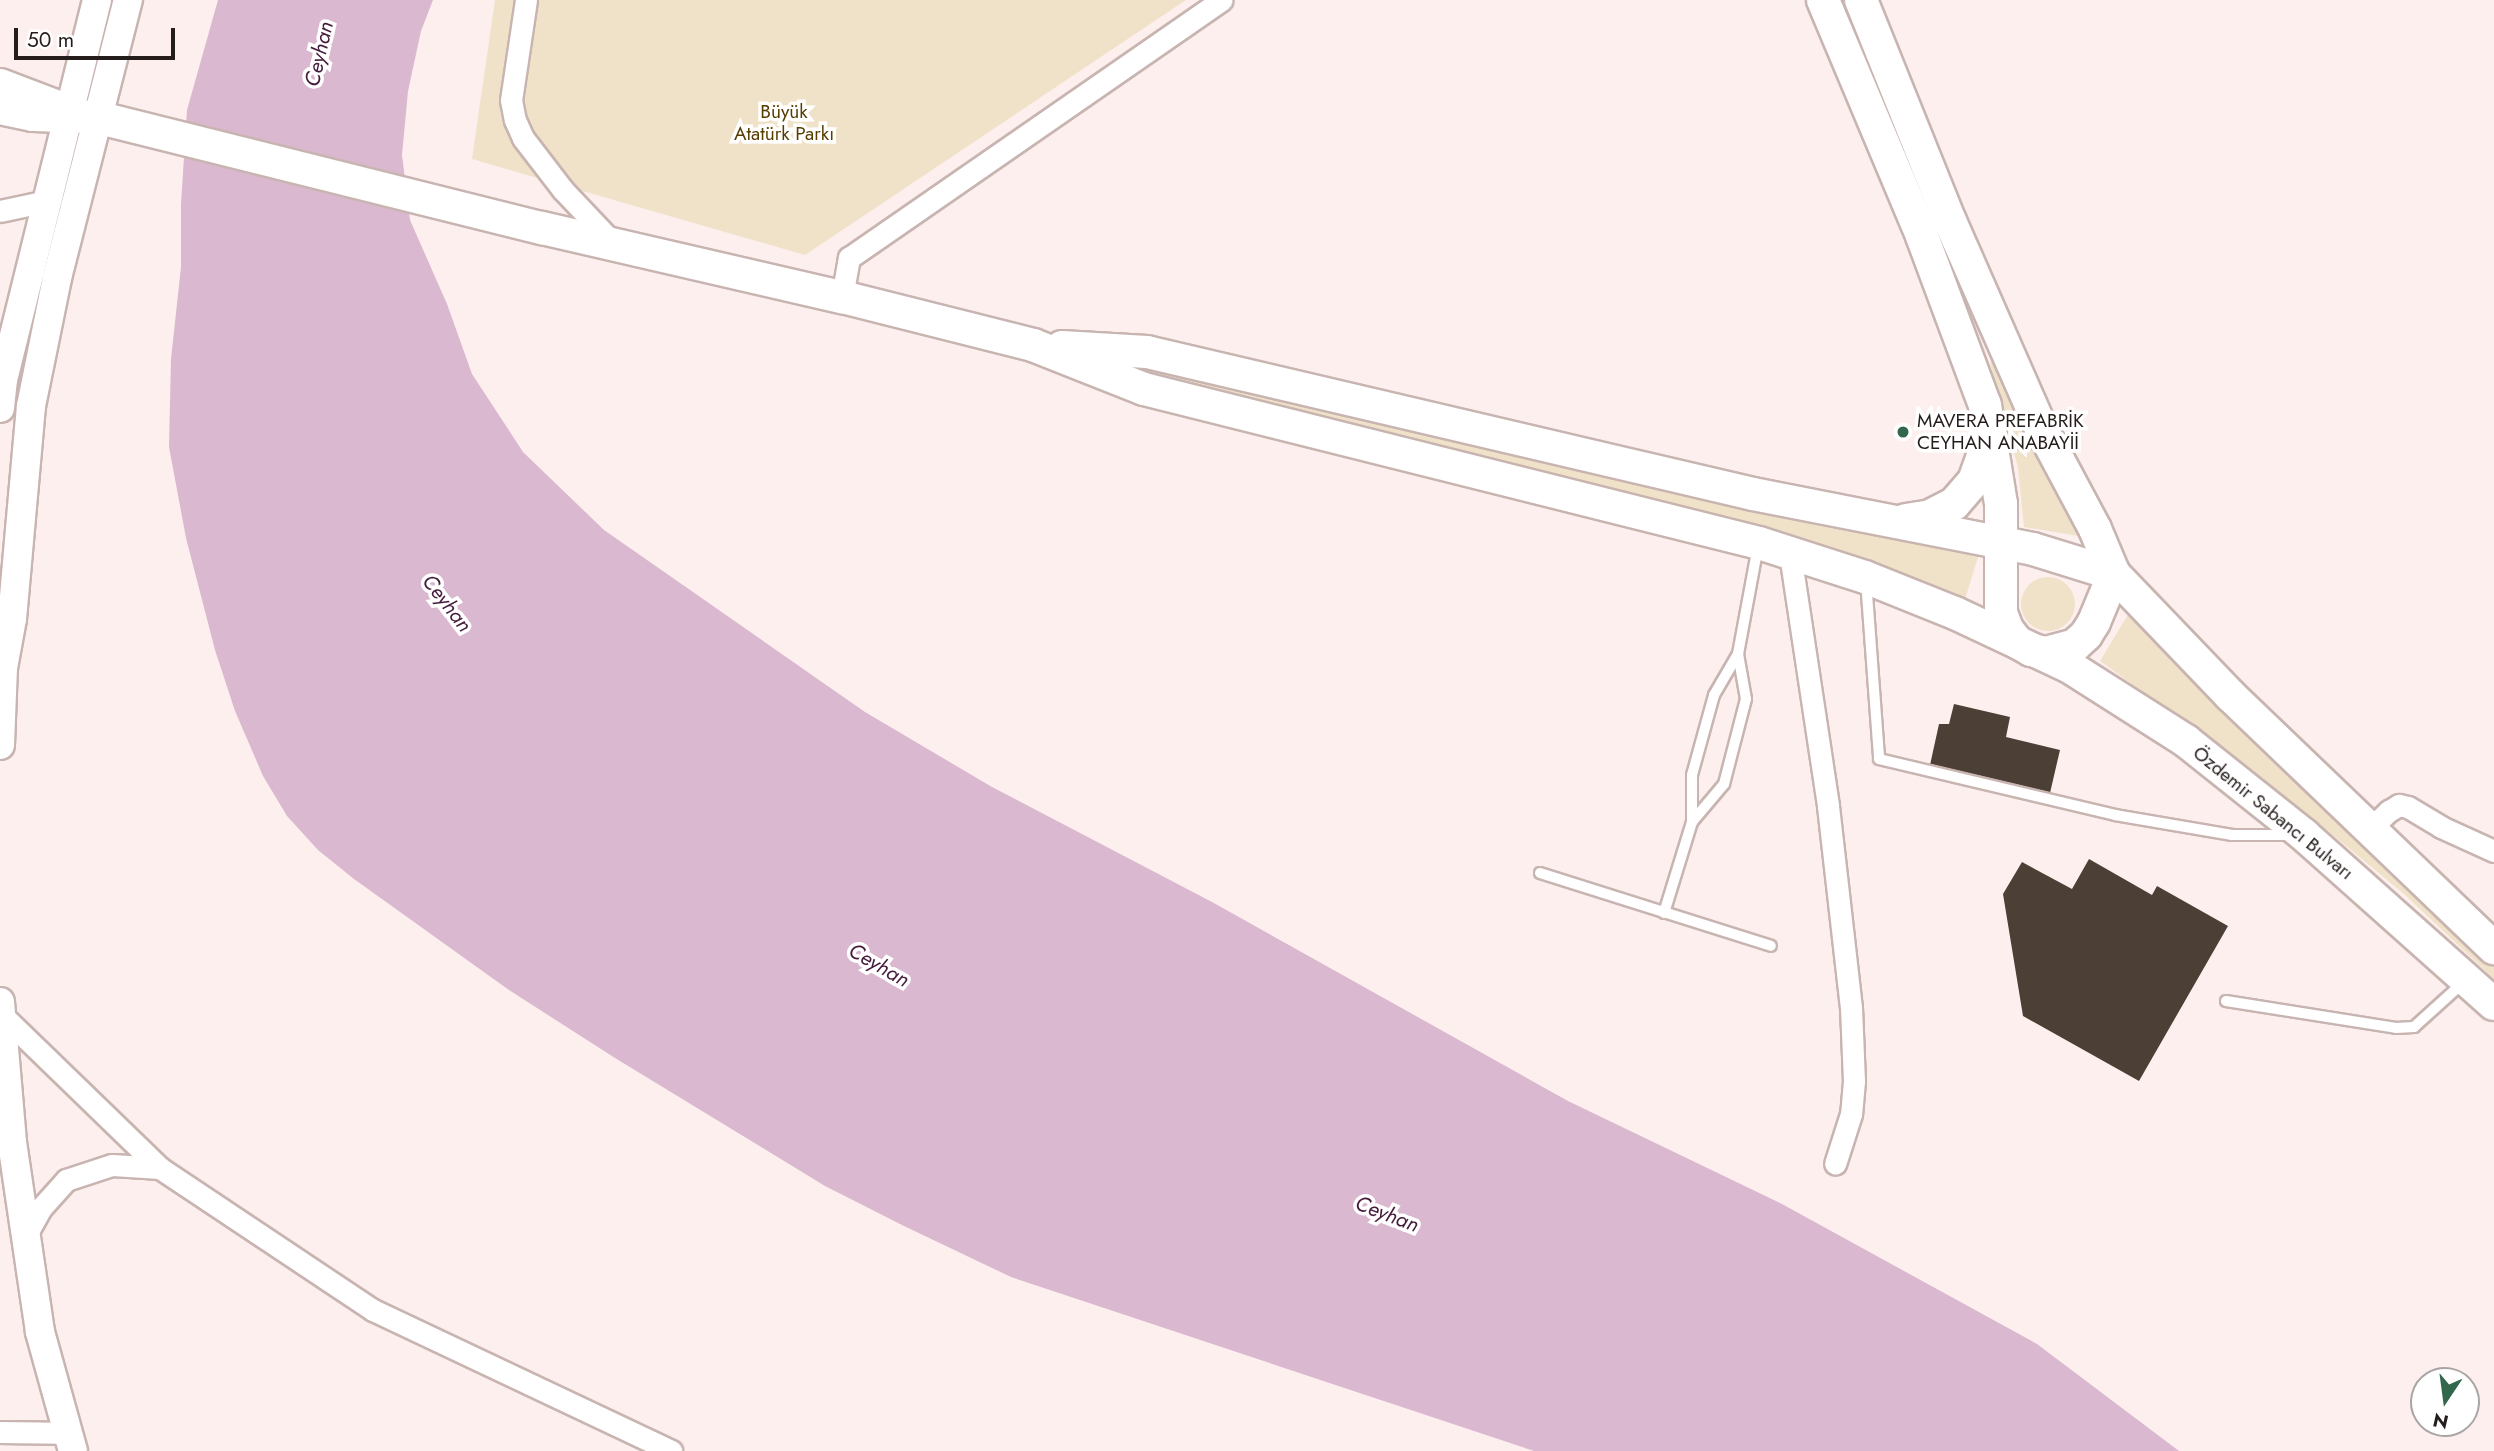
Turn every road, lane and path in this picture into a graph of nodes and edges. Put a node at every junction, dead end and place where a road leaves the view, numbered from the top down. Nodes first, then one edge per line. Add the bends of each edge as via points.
1 (97, 0) edge
2 (128, 0) edge
3 (526, 0) edge
4 (1221, 0) edge
5 (1823, 0) edge
6 (1861, 0) edge
7 (0, 85) edge
8 (0, 108) edge
9 (82, 116) junction
10 (47, 201) junction
11 (0, 211) edge
12 (614, 244) junction
13 (842, 297) junction
14 (1033, 345) junction
15 (0, 408) edge
16 (1991, 431) junction
17 (1876, 521) junction
18 (1759, 543) junction
19 (2003, 543) junction
20 (1790, 554) junction
21 (2114, 575) junction
22 (1865, 577) junction
23 (2031, 650) junction
24 (1738, 654) junction
25 (2, 668) edge
26 (0, 745) edge
27 (1692, 822) junction
28 (2369, 830) junction
29 (2304, 835) junction
30 (2494, 851) edge
31 (1540, 873) dead end
32 (1664, 913) junction
33 (1771, 946) dead end
34 (2494, 948) edge
35 (2467, 979) junction
36 (2226, 1001) dead end
37 (2494, 1004) edge
38 (1, 1008) edge
39 (6, 1143) edge
40 (1835, 1164) dead end
41 (160, 1168) junction
42 (26, 1234) junction
43 (0, 1432) edge
44 (70, 1442) edge
45 (671, 1451) edge

1 - 9 street
2 - 9 street
3 - 12 street via 511,100 515,120 523,138 563,190
4 - 13 street via 849,258
5 - 16 main road via 1964,344
6 - 21 main road via 2022,386
7 - 9 main road
8 - 9 main road via 33,115
9 - 10 street
9 - 12 main road
9 - 25 street via 82,185 31,406 12,619
10 - 11 street
10 - 15 street
12 - 13 main road
13 - 14 main road
14 - 17 main road via 1147,352
14 - 18 main road, Özdemir Sabancı Bulvarı via 1144,389
16 - 17 main road via 1981,467 1954,504 1919,519
16 - 19 main road
17 - 19 main road
18 - 20 main road, Özdemir Sabancı Bulvarı
18 - 24 lane
19 - 21 main road
19 - 23 main road via 2001,614 2017,642
20 - 22 main road, Özdemir Sabancı Bulvarı
20 - 40 street via 1828,806 1851,1007 1851,1114
21 - 23 main road via 2087,635 2061,652
21 - 28 main road
22 - 23 main road, Özdemir Sabancı Bulvarı via 1955,612
22 - 29 lane via 1879,759 2115,815 2232,835
23 - 29 main road, Özdemir Sabancı Bulvarı via 2100,684 2186,741
24 - 27 lane via 1714,695 1706,722 1692,775
24 - 27 lane via 1746,699 1724,784
25 - 26 street
27 - 32 lane
28 - 30 street via 2399,805
28 - 34 main road
29 - 35 main road, Özdemir Sabancı Bulvarı
31 - 32 lane
32 - 33 lane
35 - 36 lane via 2414,1027
35 - 37 main road, Özdemir Sabancı Bulvarı
38 - 39 street
38 - 41 street
39 - 42 street
41 - 42 street via 112,1165 66,1180
41 - 45 street via 373,1310
42 - 44 street via 40,1332
43 - 44 street

